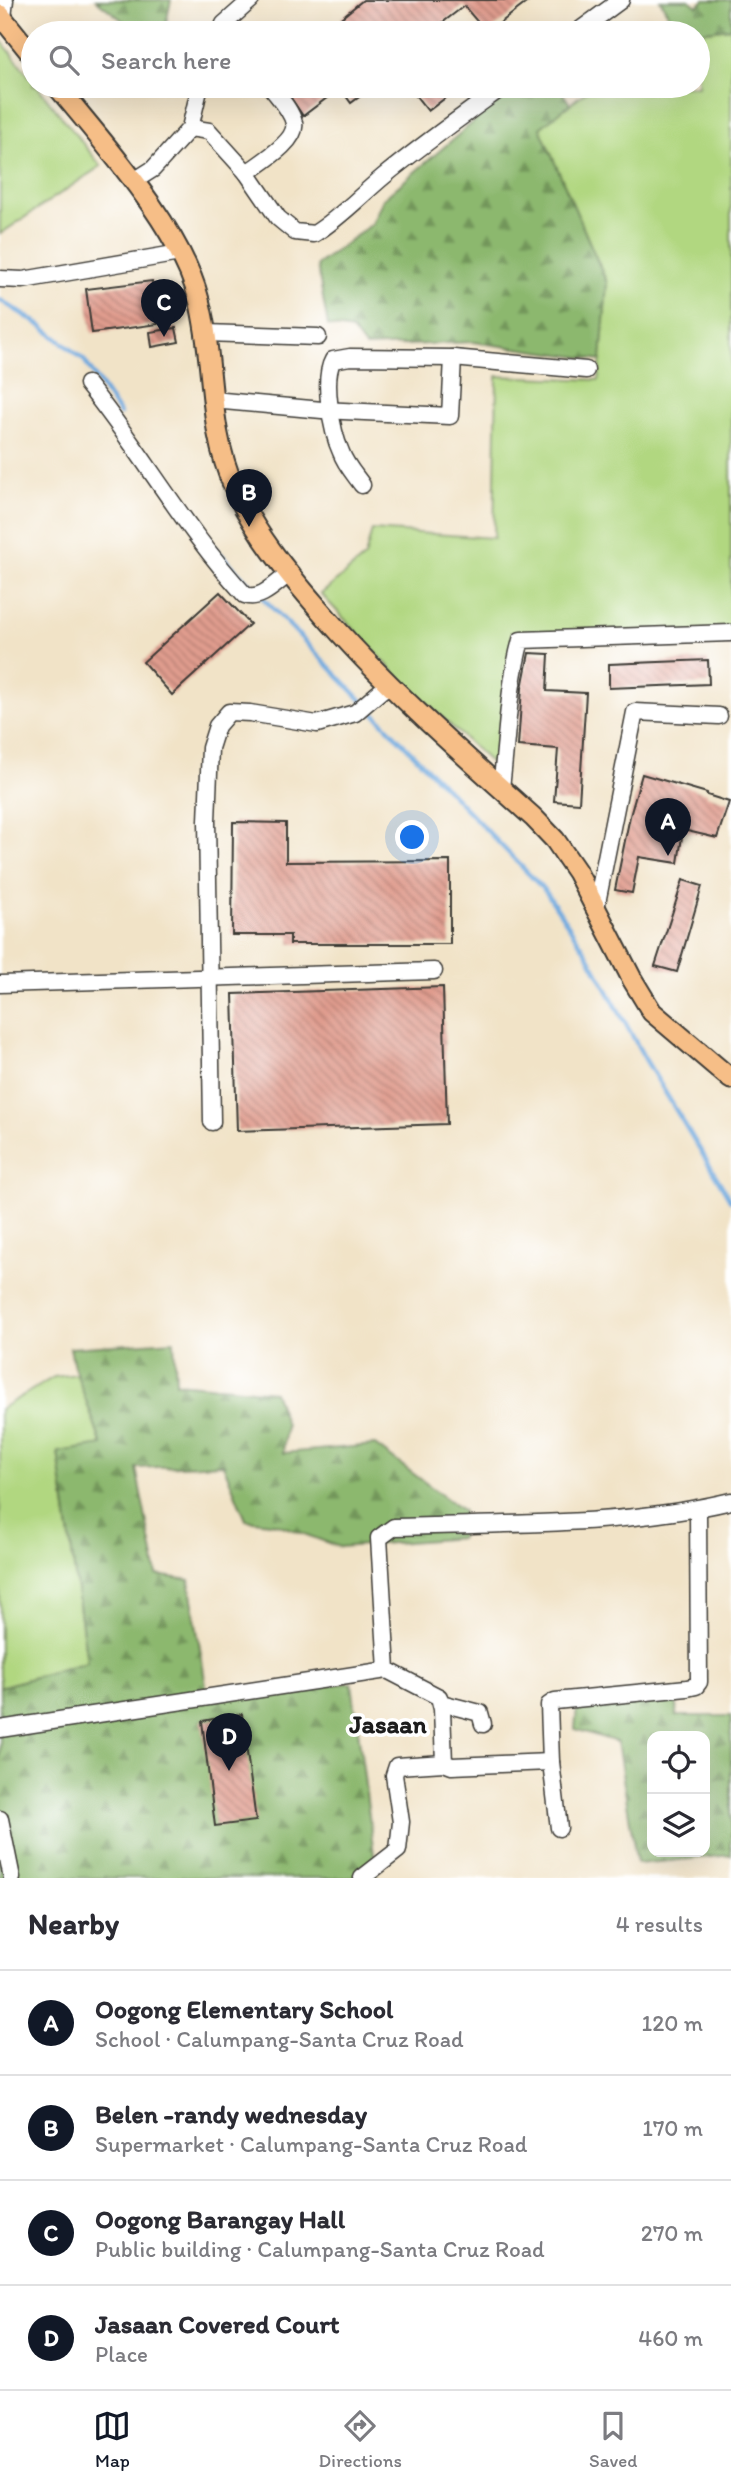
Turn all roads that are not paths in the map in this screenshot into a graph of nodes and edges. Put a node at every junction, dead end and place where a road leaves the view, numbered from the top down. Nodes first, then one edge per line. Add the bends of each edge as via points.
1 (251, 0) edge
2 (621, 0) edge
3 (3, 11) edge
4 (233, 21) edge
5 (592, 21) edge
6 (21, 38) edge
7 (67, 98) edge
8 (197, 98) edge
9 (279, 98) edge
10 (488, 98) edge
11 (190, 128) junction
12 (247, 173) junction
13 (134, 181) junction
14 (180, 253) junction
15 (0, 279) edge
16 (206, 333) junction
17 (318, 337) dead end
18 (453, 358) junction
19 (586, 370) dead end
20 (87, 384) dead end
21 (213, 400) junction
22 (331, 410) junction
23 (362, 485) dead end
24 (289, 574) junction
25 (731, 633) edge
26 (388, 684) junction
27 (719, 716) dead end
28 (501, 788) junction
29 (596, 908) junction
30 (434, 971) dead end
31 (210, 977) junction
32 (0, 984) edge
33 (731, 1079) edge
34 (212, 1122) dead end
35 (731, 1501) edge
36 (698, 1509) junction
37 (387, 1670) junction
38 (441, 1703) junction
39 (483, 1724) dead end
40 (0, 1728) edge
41 (551, 1762) junction
42 (444, 1763) junction
43 (0, 1819) edge
44 (559, 1828) dead end
45 (12, 1878) edge
46 (362, 1878) edge

1 - 4 street
2 - 5 street
3 - 6 main road
7 - 13 main road
8 - 11 street
9 - 12 street via 295,125 293,136
10 - 12 street via 314,234 295,232 278,218
11 - 12 street via 209,131
11 - 13 street via 153,169
13 - 14 main road
14 - 15 street via 23,280
14 - 16 main road via 199,299
16 - 17 street
16 - 21 main road
18 - 19 street
18 - 22 street via 333,360 328,380
18 - 22 street via 450,416
20 - 24 street via 177,511 245,594 258,595
21 - 22 street
21 - 24 main road via 233,484
22 - 23 street via 341,452
24 - 26 main road
25 - 28 street via 521,640 513,669
26 - 28 main road
26 - 31 street via 347,716 317,724 229,712 217,726 210,748 206,821
27 - 29 street via 635,712
28 - 29 main road via 555,840
29 - 33 main road via 652,1012
30 - 31 street
31 - 32 street
31 - 34 street
35 - 36 street
36 - 37 street via 638,1518 387,1530 379,1538
36 - 41 street via 699,1682 687,1688 555,1701 548,1709
37 - 38 street via 439,1697
37 - 40 street
38 - 39 street via 473,1709 480,1713
38 - 42 street
41 - 42 street
41 - 44 street
42 - 46 street via 397,1766 398,1850
43 - 45 street

